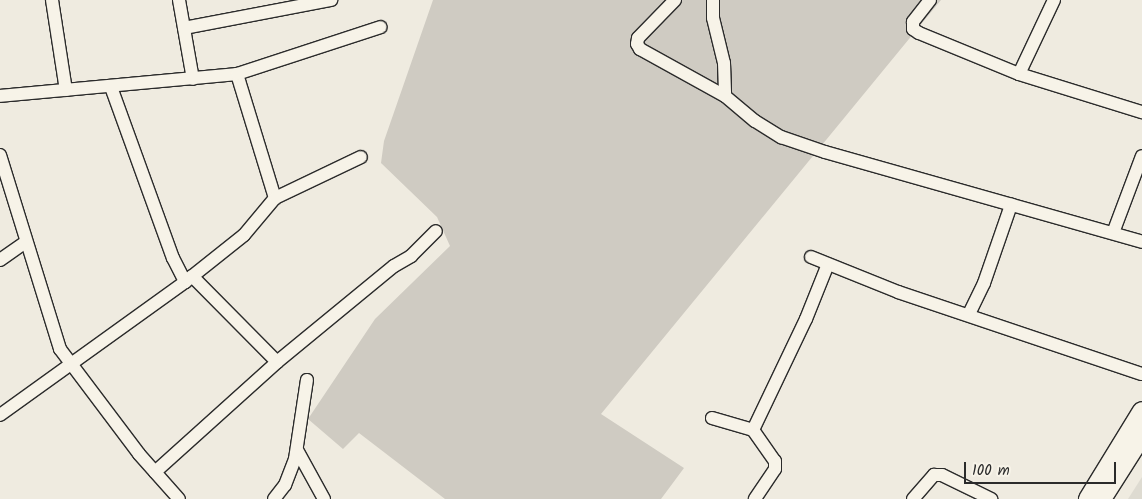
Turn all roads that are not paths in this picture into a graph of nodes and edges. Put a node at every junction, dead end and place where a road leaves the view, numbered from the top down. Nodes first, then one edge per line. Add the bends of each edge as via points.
1 (52, 0) edge
2 (179, 0) edge
3 (331, 0) edge
4 (676, 0) edge
5 (713, 0) edge
6 (930, 0) edge
7 (1054, 0) edge
8 (381, 27) dead end
9 (184, 28) junction
10 (237, 74) junction
11 (1019, 74) junction
12 (194, 79) junction
13 (112, 87) junction
14 (66, 90) junction
15 (0, 96) edge
16 (725, 96) junction
17 (1142, 112) edge
18 (0, 155) edge
19 (1142, 156) edge
20 (361, 157) dead end
21 (275, 198) junction
22 (1011, 205) junction
23 (436, 231) dead end
24 (1113, 234) junction
25 (26, 242) junction
26 (1142, 242) edge
27 (811, 258) dead end
28 (0, 260) edge
29 (828, 264) junction
30 (188, 279) junction
31 (969, 314) junction
32 (277, 362) junction
33 (69, 365) junction
34 (1142, 374) edge
35 (307, 380) dead end
36 (1142, 411) edge
37 (0, 415) edge
38 (712, 418) dead end
39 (752, 430) junction
40 (1142, 436) edge
41 (297, 450) junction
42 (155, 472) junction
43 (178, 499) edge
44 (274, 499) edge
45 (324, 499) edge
46 (755, 499) edge
47 (913, 499) edge
48 (991, 499) edge
49 (1088, 499) edge
50 (1102, 499) edge

1 - 14 street
2 - 9 street
3 - 9 street
4 - 16 street via 638,38 637,44
5 - 16 street via 712,18 724,63
6 - 11 street via 913,22 913,30
7 - 11 street
8 - 10 street
9 - 12 street
10 - 12 street
10 - 21 street
11 - 17 street
12 - 13 street
13 - 14 street
13 - 30 street via 173,258
14 - 15 street
16 - 22 street via 781,137
18 - 25 street
19 - 24 street
20 - 21 street
21 - 30 street via 244,235
22 - 24 street
22 - 31 street via 984,283
23 - 32 street via 411,256 394,266
24 - 26 street
25 - 28 street
25 - 33 street via 60,349
27 - 29 street
29 - 31 street
29 - 39 street via 806,319
30 - 32 street
30 - 33 street
31 - 34 street
32 - 42 street
33 - 37 street
33 - 42 street
35 - 41 street
36 - 49 main road
38 - 39 street
39 - 46 street via 775,461 775,469
40 - 50 main road
41 - 44 street via 285,485
41 - 45 street
42 - 43 street
47 - 48 street via 934,475

